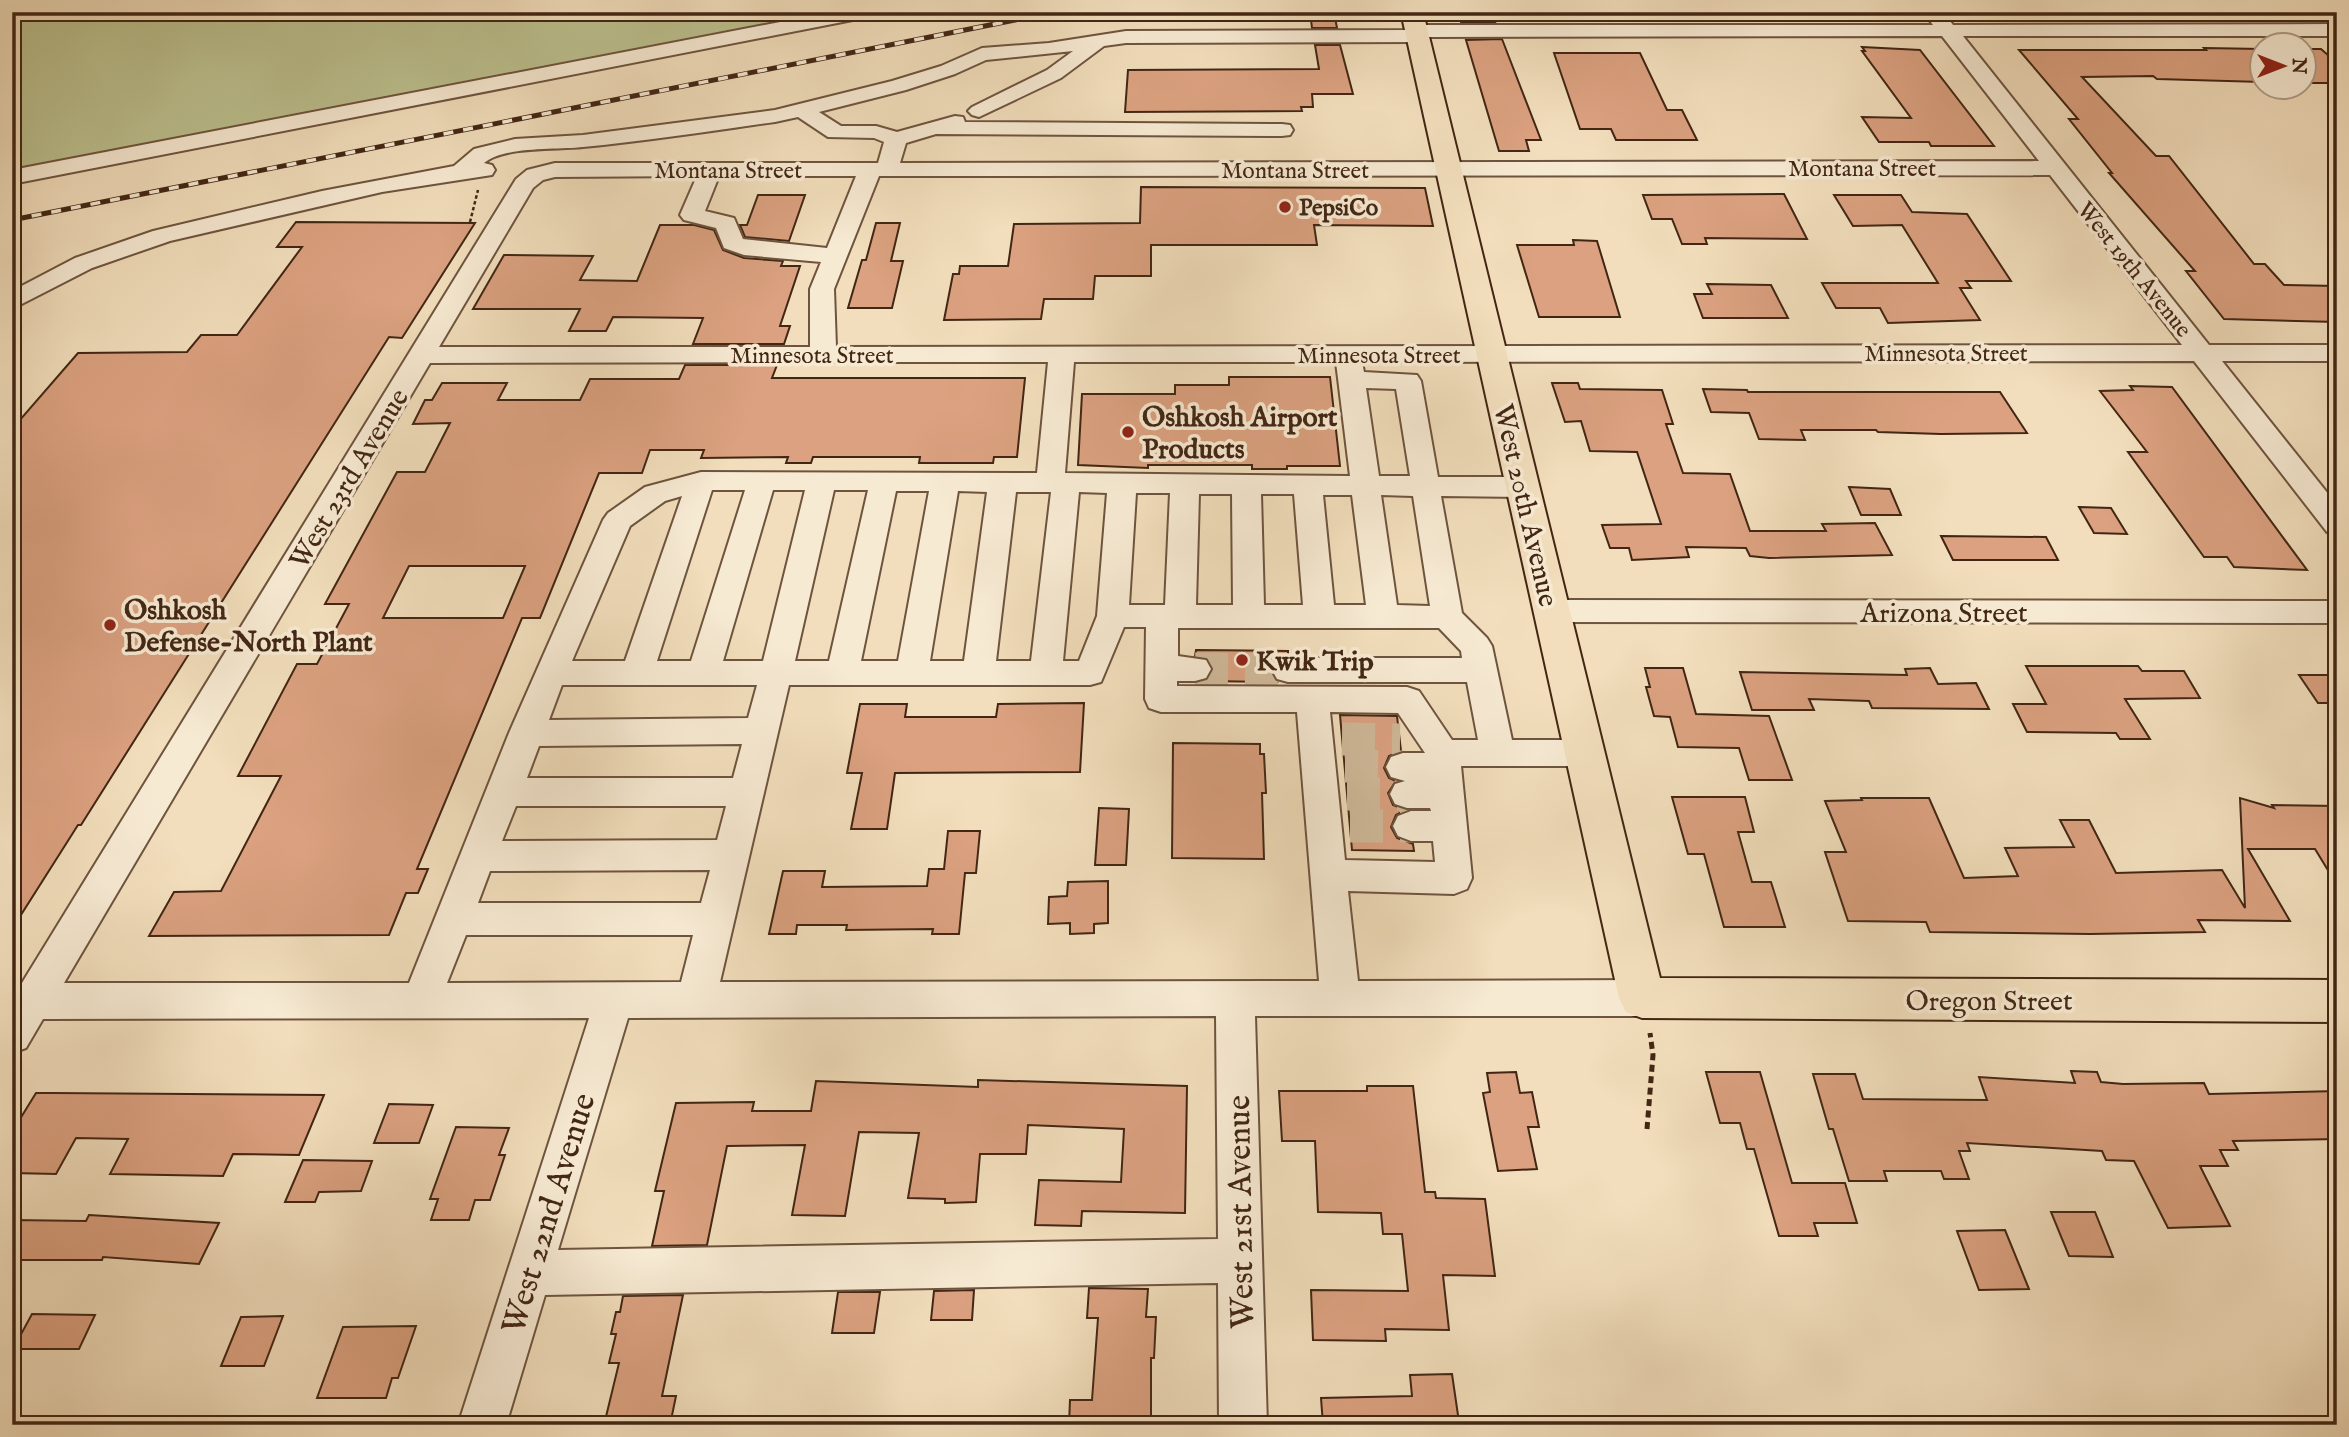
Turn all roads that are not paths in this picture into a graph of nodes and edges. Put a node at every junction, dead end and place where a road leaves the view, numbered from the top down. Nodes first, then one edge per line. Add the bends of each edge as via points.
1 (863, 12) edge
2 (1301, 12) edge
3 (1359, 12) edge
4 (1941, 21) edge
5 (1415, 27) edge
6 (2337, 30) edge
7 (1307, 35) junction
8 (1369, 36) junction
9 (1100, 41) junction
10 (934, 75) junction
11 (1033, 85) junction
12 (802, 110) junction
13 (930, 116) junction
14 (1028, 128) junction
15 (1282, 130) dead end
16 (896, 139) junction
17 (2055, 168) junction
18 (711, 170) junction
19 (878, 170) junction
20 (1450, 170) junction
21 (462, 171) junction
22 (535, 175) junction
23 (12, 177) edge
24 (833, 256) junction
25 (12, 302) edge
26 (2202, 352) junction
27 (2337, 353) edge
28 (1493, 354) junction
29 (421, 355) junction
30 (823, 355) junction
31 (1062, 355) junction
32 (1350, 367) junction
33 (761, 480) junction
34 (822, 480) junction
35 (701, 481) junction
36 (884, 481) junction
37 (945, 481) junction
38 (1003, 482) junction
39 (1058, 482) junction
40 (1122, 483) junction
41 (1185, 484) junction
42 (1246, 485) junction
43 (1308, 486) junction
44 (1365, 486) junction
45 (1423, 486) junction
46 (1523, 488) junction
47 (2337, 525) edge
48 (1551, 611) junction
49 (2337, 612) edge
50 (1114, 616) junction
51 (1171, 616) junction
52 (1249, 617) junction
53 (1319, 617) junction
54 (1383, 617) junction
55 (1447, 617) junction
56 (1161, 668) junction
57 (1195, 669) tunnel mouth
58 (1288, 670) tunnel mouth
59 (1481, 670) junction
60 (551, 673) junction
61 (637, 673) junction
62 (703, 673) junction
63 (776, 673) junction
64 (842, 673) junction
65 (912, 673) junction
66 (978, 673) junction
67 (1045, 673) junction
68 (1312, 699) junction
69 (762, 731) junction
70 (526, 733) junction
71 (1585, 752) junction
72 (1498, 754) junction
73 (1443, 776) junction
74 (502, 792) junction
75 (748, 792) junction
76 (733, 855) junction
77 (476, 856) junction
78 (1329, 875) junction
79 (451, 919) junction
80 (717, 919) junction
81 (1642, 998) junction
82 (1340, 999) junction
83 (421, 1000) junction
84 (1235, 1000) junction
85 (23, 1001) edge
86 (696, 1001) junction
87 (2337, 1001) edge
88 (612, 1002) junction
89 (12, 1035) edge
90 (1240, 1261) junction
91 (529, 1273) junction
92 (482, 1425) edge
93 (1243, 1425) edge

1 - 23 street
2 - 7 street
3 - 8 street
4 - 5 street
4 - 6 street
4 - 17 street, West 19th Avenue
5 - 8 street
5 - 20 main road, West 20th Avenue
7 - 8 street via 1313,51 1377,51
7 - 9 street
9 - 10 street via 982,54
9 - 11 street
10 - 12 street
10 - 13 street
11 - 13 street via 978,112
11 - 14 street
12 - 16 street via 836,132 876,132
12 - 21 street via 693,129 515,146 482,154
13 - 14 street
13 - 16 street
14 - 15 street
16 - 19 street
17 - 20 street, Montana Street
17 - 26 street, West 19th Avenue
18 - 19 street, Montana Street
18 - 22 street, Montana Street via 555,170
18 - 24 street via 691,215 726,223 732,243 744,248
19 - 20 street, Montana Street
19 - 24 street via 866,183
20 - 28 main road, West 20th Avenue
21 - 22 street, Montana Street via 506,169
21 - 25 street via 291,205 142,243 67,270
22 - 29 street, West 23rd Avenue via 524,184
24 - 30 street via 822,289
26 - 27 street, Minnesota Street
26 - 28 street, Minnesota Street
26 - 47 street, West 19th Avenue
28 - 32 street, Minnesota Street
28 - 46 main road, West 20th Avenue
29 - 30 street, Minnesota Street
29 - 85 street, West 23rd Avenue
30 - 31 street, Minnesota Street
31 - 32 street, Minnesota Street
31 - 39 street
32 - 44 street
32 - 45 street via 1408,381
33 - 34 street
33 - 35 street
33 - 62 street
34 - 36 street
34 - 63 street
35 - 60 street via 656,494 618,520
35 - 61 street
36 - 37 street
36 - 64 street
37 - 38 street
37 - 65 street
38 - 39 street
38 - 66 street
39 - 40 street
39 - 67 street
40 - 41 street
40 - 50 street
41 - 42 street
41 - 51 street
42 - 43 street
42 - 52 street
43 - 44 street
43 - 53 street
44 - 45 street
44 - 54 street
45 - 46 street
45 - 55 street
46 - 48 main road, West 20th Avenue
48 - 49 street, Arizona Street
48 - 71 main road, West 20th Avenue
50 - 51 street
50 - 67 street via 1090,673
51 - 52 street
51 - 56 street
52 - 53 street
53 - 54 street
54 - 55 street
55 - 59 street via 1476,646
56 - 57 street
56 - 68 street via 1161,699
58 - 59 street
59 - 72 street
60 - 61 street
60 - 70 street
61 - 62 street
62 - 63 street
63 - 64 street
63 - 69 street
64 - 65 street
65 - 66 street
66 - 67 street
68 - 73 street via 1407,700
68 - 78 street via 1333,781
69 - 70 street
69 - 75 street
70 - 74 street
71 - 72 street
71 - 81 main road, West 20th Avenue
72 - 73 street
73 - 73 street via 1405,782
73 - 78 street via 1454,878
74 - 75 street
74 - 77 street
75 - 76 street
76 - 77 street
76 - 80 street
77 - 79 street
78 - 82 street
79 - 80 street
79 - 83 street
80 - 86 street
81 - 82 street
81 - 87 main road, Oregon Street
82 - 84 street
83 - 85 street
83 - 88 street
84 - 86 street
84 - 90 street, West 21st Avenue
85 - 89 street, West 23rd Avenue
86 - 88 street
88 - 91 street, West 22nd Avenue
90 - 91 street
90 - 93 street, West 21st Avenue
91 - 92 street, West 22nd Avenue

